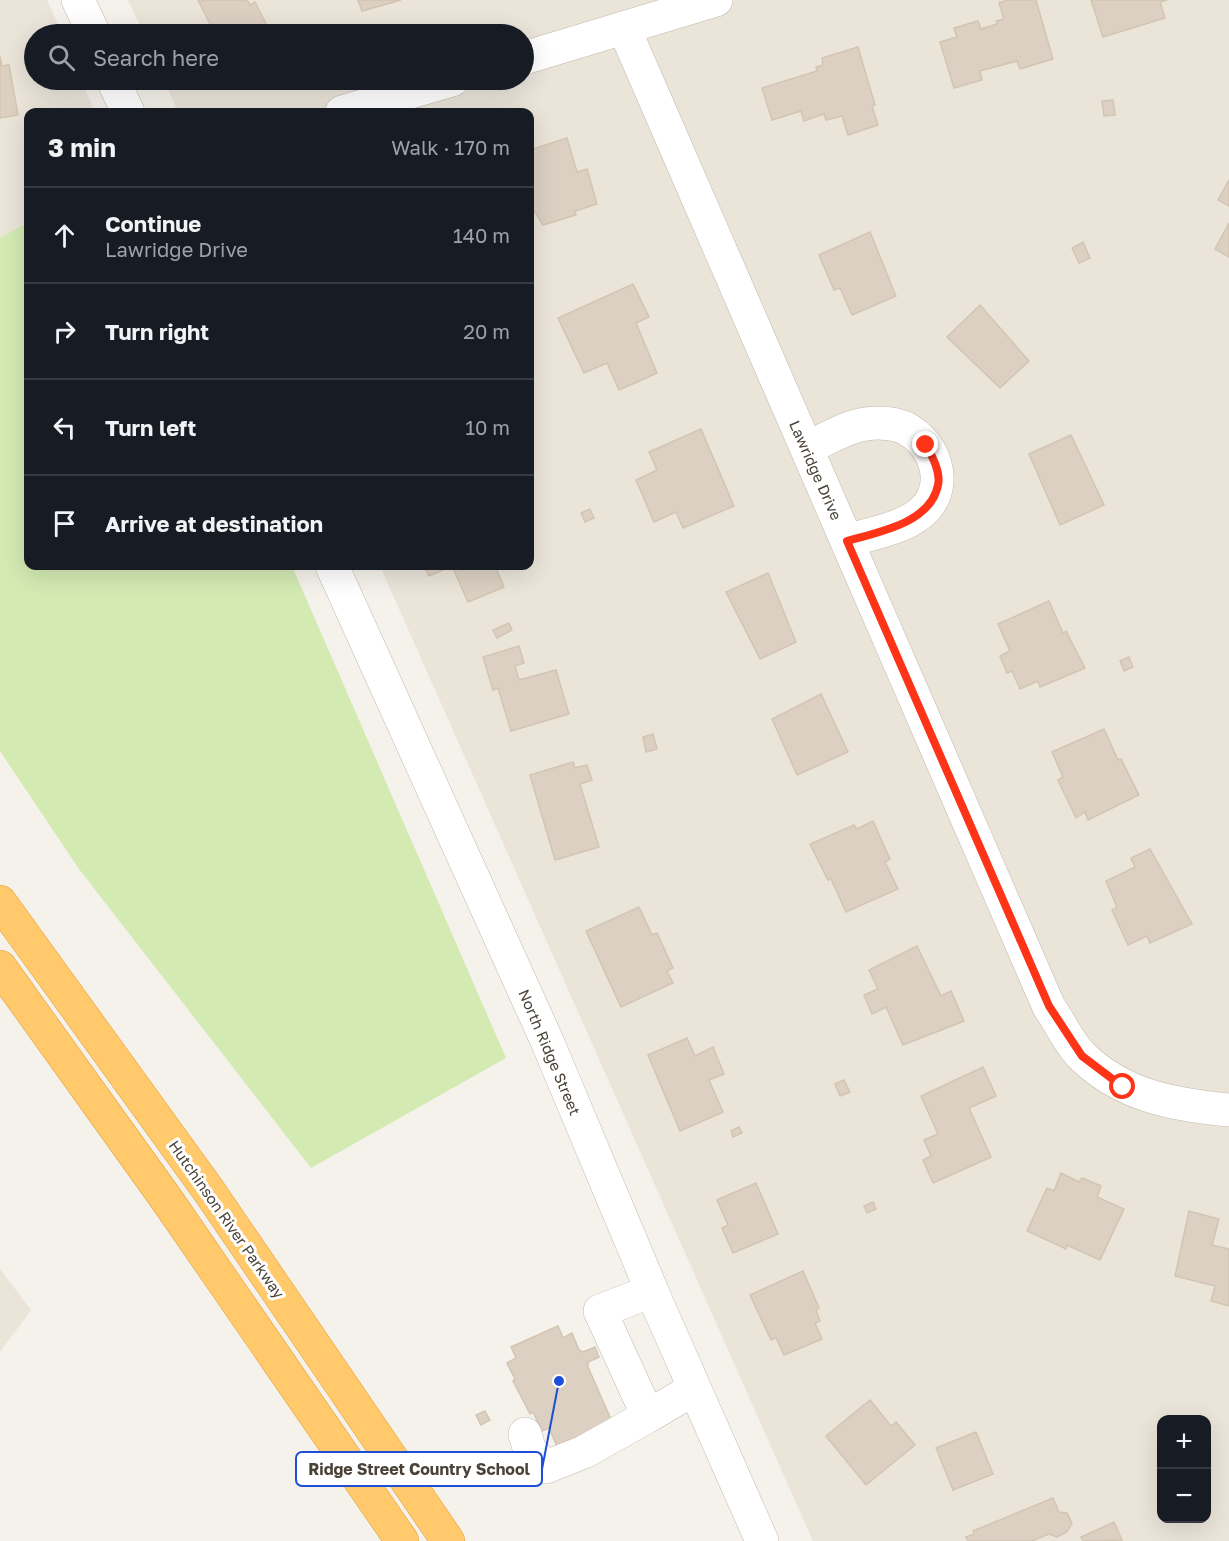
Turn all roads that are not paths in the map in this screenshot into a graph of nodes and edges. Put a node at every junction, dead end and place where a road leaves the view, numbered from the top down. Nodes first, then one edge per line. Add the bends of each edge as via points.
1 (78, 0) edge
2 (716, 0) edge
3 (89, 24) edge
4 (624, 28) junction
5 (534, 55) edge
6 (118, 90) edge
7 (418, 90) edge
8 (126, 108) edge
9 (356, 108) edge
10 (807, 448) junction
11 (847, 541) junction
12 (334, 570) edge
13 (0, 902) edge
14 (0, 967) edge
15 (1229, 1110) edge
16 (652, 1291) junction
17 (694, 1389) junction
18 (648, 1416) junction
19 (525, 1434) dead end
20 (402, 1541) edge
21 (448, 1541) edge
22 (762, 1541) edge

1 - 3 street
2 - 4 street
4 - 5 street
4 - 10 street, Lawridge Drive
6 - 8 street
7 - 9 street
10 - 11 street, Lawridge Drive
10 - 11 street via 864,424 887,423 906,428 926,445 936,464 939,484 926,508 900,525
11 - 15 street, Lawridge Drive via 1049,1006 1082,1056 1123,1087 1179,1105
12 - 16 street, North Ridge Street via 547,1041
13 - 21 highway, Hutchinson River Parkway via 209,1191
14 - 20 highway via 148,1173
16 - 17 street, North Ridge Street
16 - 18 street via 600,1311
17 - 18 street
17 - 22 street, North Ridge Street
18 - 19 street via 584,1452 546,1467 530,1451

